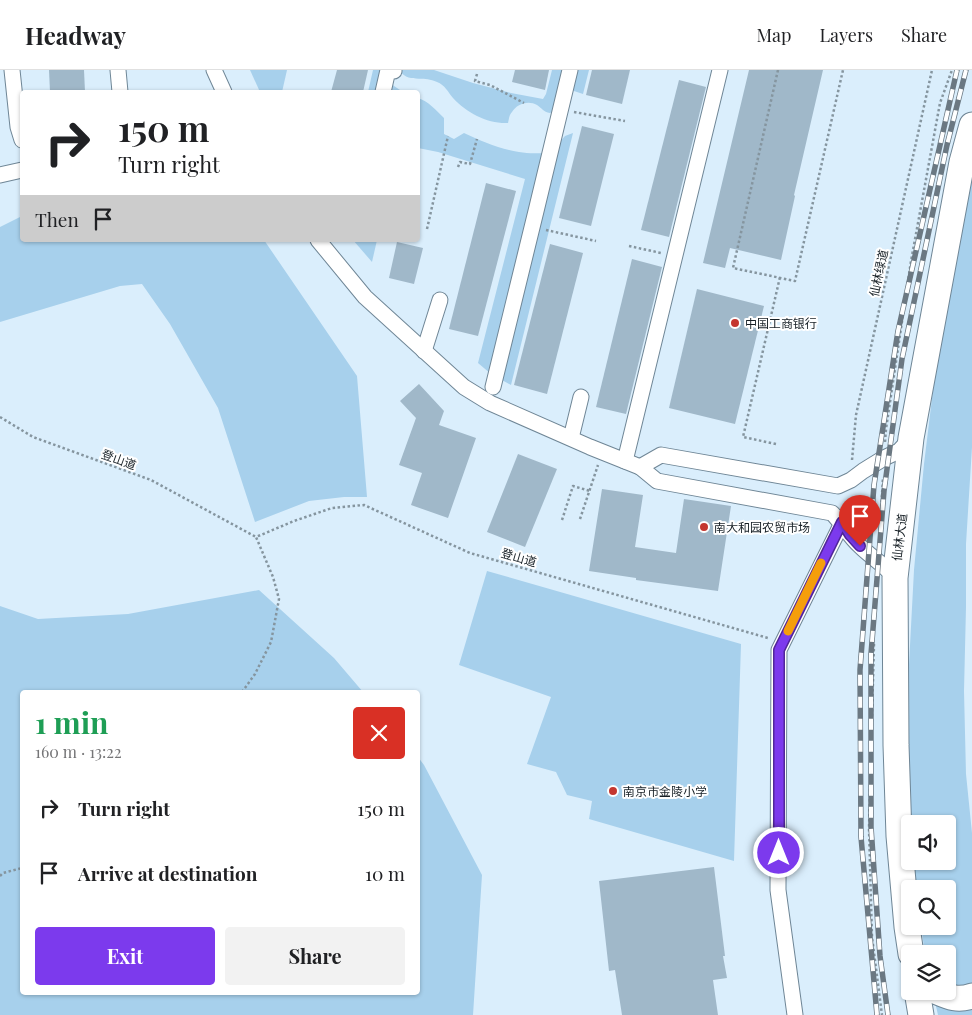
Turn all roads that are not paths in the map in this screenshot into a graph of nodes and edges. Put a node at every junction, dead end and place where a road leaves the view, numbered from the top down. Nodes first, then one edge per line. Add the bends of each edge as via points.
1 (12, 70) edge
2 (118, 70) edge
3 (214, 70) edge
4 (394, 70) edge
5 (570, 70) edge
6 (720, 70) edge
7 (120, 90) edge
8 (221, 90) edge
9 (383, 90) edge
10 (972, 125) edge
11 (20, 134) edge
12 (20, 170) edge
13 (0, 175) edge
14 (320, 242) edge
15 (440, 300) dead end
16 (424, 351) junction
17 (493, 387) dead end
18 (581, 397) dead end
19 (570, 438) junction
20 (911, 438) junction
21 (625, 462) junction
22 (640, 467) junction
23 (842, 522) junction
24 (895, 578) junction
25 (910, 945) edge
26 (972, 996) edge
27 (956, 999) edge
28 (918, 1000) edge
29 (795, 1015) edge
30 (921, 1015) edge

1 - 11 street
2 - 7 street
3 - 8 street
4 - 9 street via 388,70
5 - 17 street
6 - 21 street
10 - 20 main road, 仙林大道 via 962,162
12 - 13 street
14 - 16 street via 365,297
15 - 16 street
16 - 19 street via 464,387 490,403
18 - 19 street
19 - 21 street
20 - 22 street via 899,452 838,486 661,456
20 - 24 main road, 仙林大道
21 - 22 street
22 - 23 street via 657,481 832,513
23 - 24 street via 860,546
23 - 29 street via 779,650 778,890
24 - 25 main road, 仙林大道 via 899,836
26 - 27 main road
28 - 30 main road

